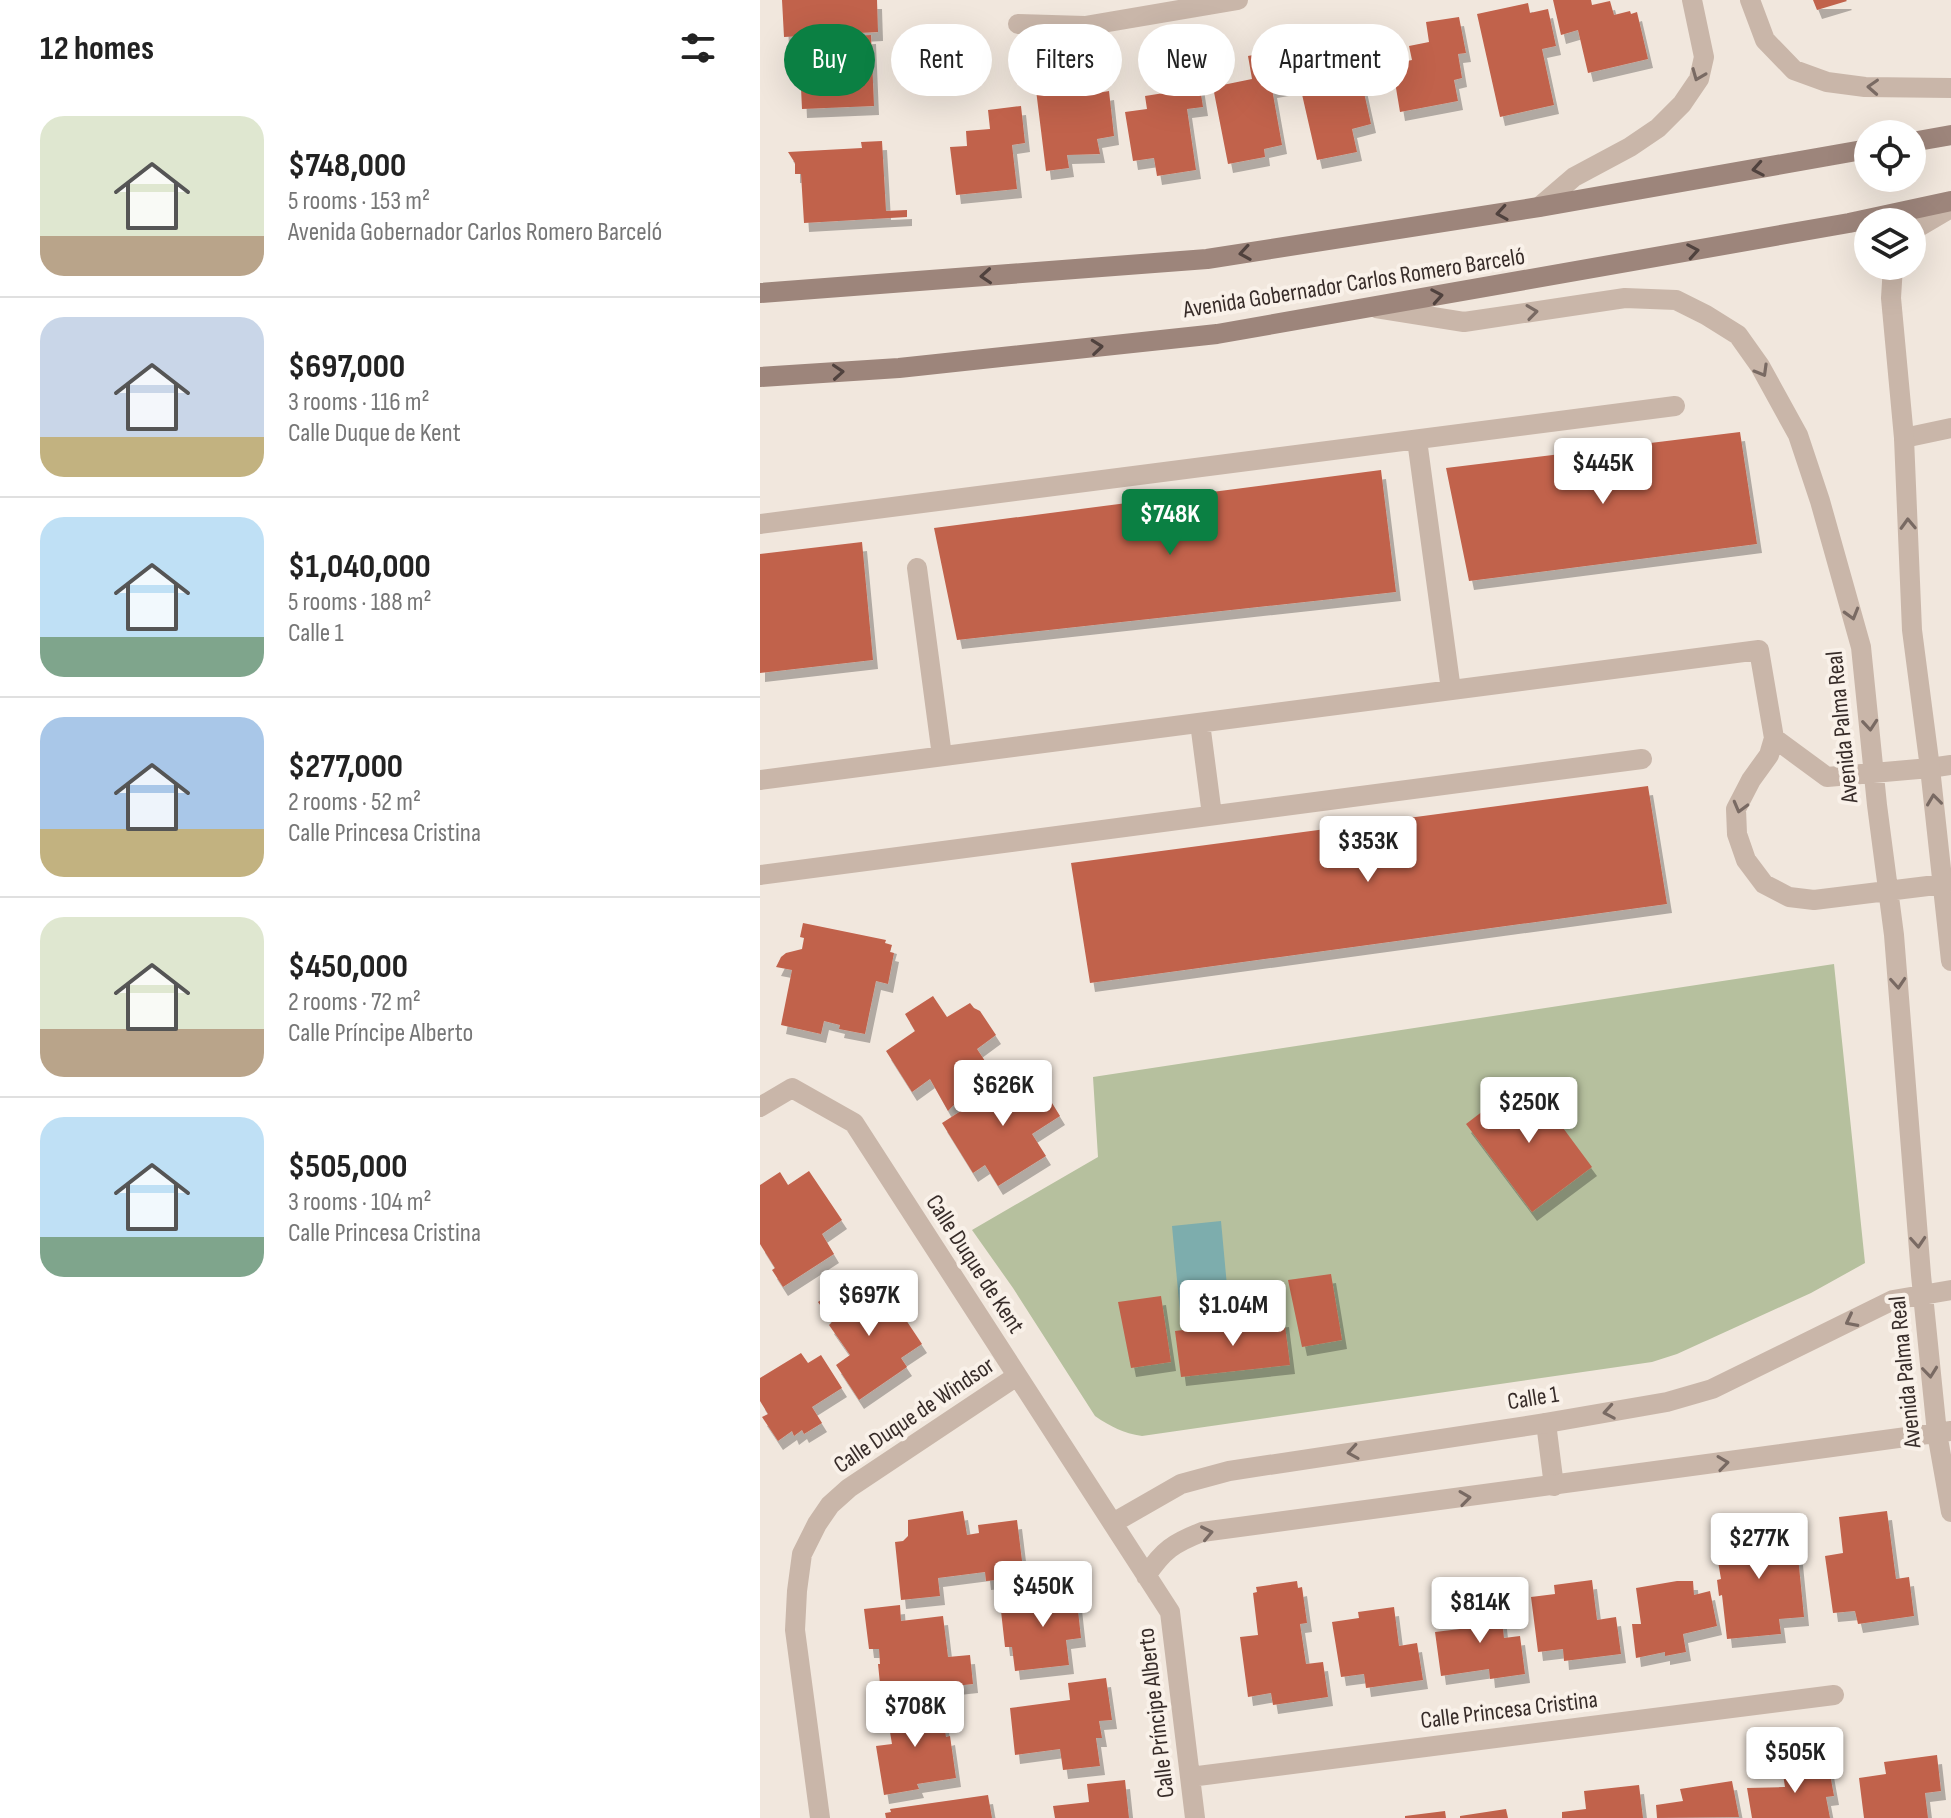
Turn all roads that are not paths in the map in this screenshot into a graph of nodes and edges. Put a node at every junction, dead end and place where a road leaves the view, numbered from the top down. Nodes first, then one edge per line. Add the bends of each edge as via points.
1 (1238, 0) edge
2 (1692, 0) edge
3 (1750, 0) edge
4 (1097, 24) edge
5 (1951, 88) edge
6 (1951, 135) edge
7 (1926, 139) edge
8 (1854, 151) edge
9 (1951, 201) edge
10 (1539, 207) junction
11 (1951, 208) edge
12 (1926, 223) edge
13 (1892, 280) edge
14 (760, 293) edge
15 (1372, 308) junction
16 (760, 377) edge
17 (1675, 406) dead end
18 (1951, 428) edge
19 (1904, 438) junction
20 (1417, 440) junction
21 (760, 524) edge
22 (917, 568) dead end
23 (1451, 690) junction
24 (1200, 723) junction
25 (1774, 738) junction
26 (942, 756) junction
27 (1642, 759) dead end
28 (1941, 766) edge
29 (1874, 773) junction
30 (760, 780) edge
31 (1212, 815) junction
32 (760, 875) edge
33 (1944, 884) junction
34 (1888, 890) junction
35 (1951, 961) edge
36 (760, 1107) edge
37 (1951, 1290) edge
38 (1923, 1294) junction
39 (1017, 1376) junction
40 (1546, 1423) junction
41 (1944, 1432) edge
42 (1554, 1486) junction
43 (1951, 1512) edge
44 (1113, 1523) junction
45 (1146, 1576) junction
46 (1834, 1695) dead end
47 (1190, 1777) junction
48 (820, 1818) edge
49 (1195, 1818) edge

1 - 4 street
2 -> 10 street via 1704,57 1699,79 1682,104 1658,128 1574,177
5 -> 3 street via 1865,87 1794,70 1765,40
6 - 7 main road
8 -> 10 main road, Avenida Gobernador Carlos Romero Barceló
15 -> 9 main road, Avenida Gobernador Carlos Romero Barceló
10 -> 14 main road, Avenida Gobernador Carlos Romero Barceló via 1207,259
11 - 12 street
13 - 19 street
16 -> 15 main road, Avenida Gobernador Carlos Romero Barceló via 899,368 1217,334
15 -> 29 street, Avenida Palma Real via 1464,322 1625,298 1676,300 1738,335 1798,435 1820,501 1861,647
17 - 20 street
18 - 19 street
28 -> 19 street via 1912,630
20 - 21 street
20 - 23 street
22 - 26 street
23 - 24 street
23 - 25 street via 1759,650
24 - 26 street
24 - 31 street
25 - 29 street via 1827,777
25 -> 34 street via 1736,809 1746,860 1764,884 1789,897 1814,900
26 - 30 street
27 - 31 street
28 - 29 street
33 -> 28 street
29 - 34 street, Avenida Palma Real
31 - 32 street
33 - 34 street
33 - 35 street
34 -> 38 street, Avenida Palma Real
36 - 39 street, Calle Duque de Kent via 792,1088 854,1123
37 - 38 street, Calle 1
38 -> 40 street, Calle 1 via 1893,1300 1712,1389
38 -> 41 street, Avenida Palma Real
39 - 44 street, Calle Duque de Kent
39 - 48 street, Calle Duque de Windsor via 849,1488 830,1505 802,1554 795,1630
40 - 42 street
40 -> 44 street, Calle 1 via 1229,1471 1181,1484
42 -> 41 street
41 - 43 street, Avenida Palma Real
45 -> 42 street via 1177,1542 1202,1532
44 - 45 street, Calle Príncipe Alberto
45 - 47 street, Calle Príncipe Alberto via 1170,1612
46 - 47 street, Calle Princesa Cristina
47 - 49 street, Calle Príncipe Alberto

